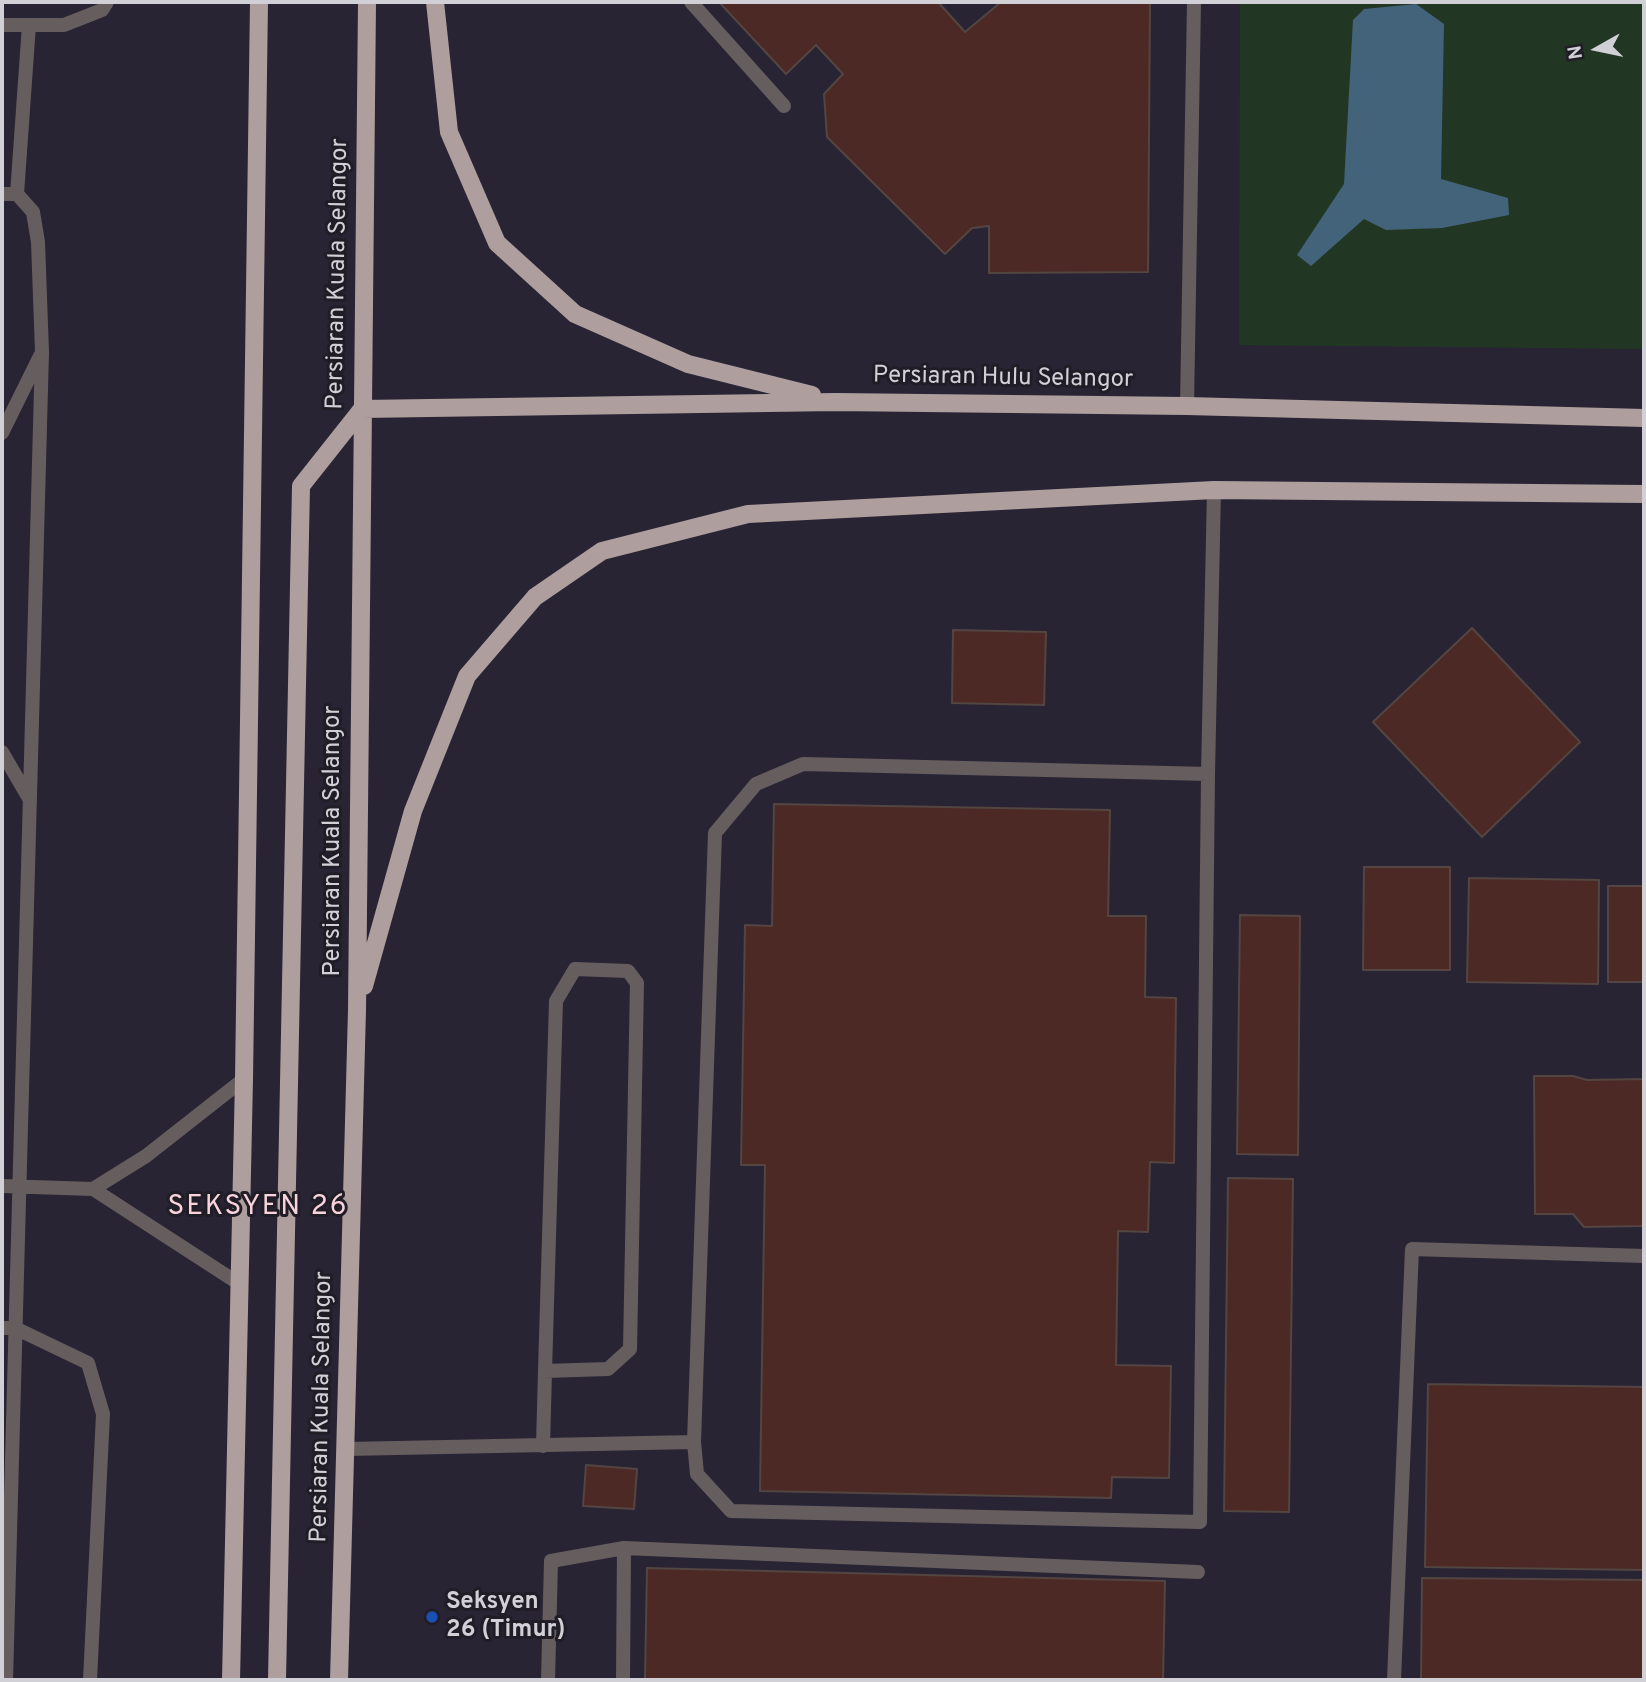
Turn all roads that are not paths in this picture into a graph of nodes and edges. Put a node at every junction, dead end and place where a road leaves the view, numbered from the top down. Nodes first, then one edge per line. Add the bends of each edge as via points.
1 (107, 2) edge
2 (259, 2) edge
3 (367, 2) edge
4 (435, 2) edge
5 (691, 2) edge
6 (1194, 2) edge
7 (2, 25) edge
8 (29, 25) junction
9 (784, 106) dead end
10 (2, 194) edge
11 (18, 194) junction
12 (42, 352) junction
13 (836, 401) junction
14 (1187, 406) junction
15 (362, 409) junction
16 (1644, 418) edge
17 (2, 433) edge
18 (1214, 490) junction
19 (1644, 494) edge
20 (2, 752) edge
21 (1208, 774) junction
22 (31, 801) junction
23 (357, 1010) junction
24 (244, 1079) junction
25 (2, 1186) edge
26 (20, 1186) junction
27 (93, 1189) junction
28 (1644, 1256) edge
29 (239, 1283) junction
30 (8, 1328) edge
31 (545, 1371) junction
32 (694, 1442) junction
33 (543, 1446) junction
34 (347, 1450) junction
35 (624, 1548) junction
36 (1198, 1572) dead end
37 (6, 1680) edge
38 (90, 1680) edge
39 (231, 1680) edge
40 (277, 1680) edge
41 (339, 1680) edge
42 (548, 1680) edge
43 (623, 1680) edge
44 (1394, 1680) edge

1 - 8 lane via 102,10 64,25
2 - 24 main road
3 - 15 main road, Persiaran Kuala Selangor
4 - 13 main road via 449,132 497,243 575,314 688,364
5 - 9 lane
6 - 14 lane
7 - 8 lane
8 - 11 lane
10 - 11 lane
11 - 12 lane via 33,212 38,242
12 - 17 lane
12 - 22 lane
13 - 14 main road, Persiaran Hulu Selangor
13 - 15 main road, Persiaran Hulu Selangor
14 - 16 main road, Persiaran Hulu Selangor
15 - 23 main road, Persiaran Kuala Selangor
15 - 40 main road via 301,486
18 - 19 main road
18 - 21 lane
18 - 23 main road via 748,514 602,551 535,597 467,676 413,811
20 - 22 lane
21 - 32 lane via 803,764 756,784 715,833
21 - 32 lane via 1200,1522 731,1511 697,1474
22 - 26 lane
23 - 34 main road, Persiaran Kuala Selangor
24 - 27 lane via 146,1156
24 - 29 main road
25 - 26 lane
26 - 27 lane
26 - 30 lane
27 - 29 lane
28 - 44 lane via 1412,1249
29 - 39 main road
30 - 37 lane
30 - 38 lane via 88,1363 103,1414
31 - 31 lane via 556,1001 575,969 628,971 637,983 629,1349 608,1369
31 - 33 lane
32 - 33 lane
33 - 34 lane
34 - 41 main road, Persiaran Kuala Selangor
35 - 36 lane
35 - 42 lane via 551,1561
35 - 43 lane

